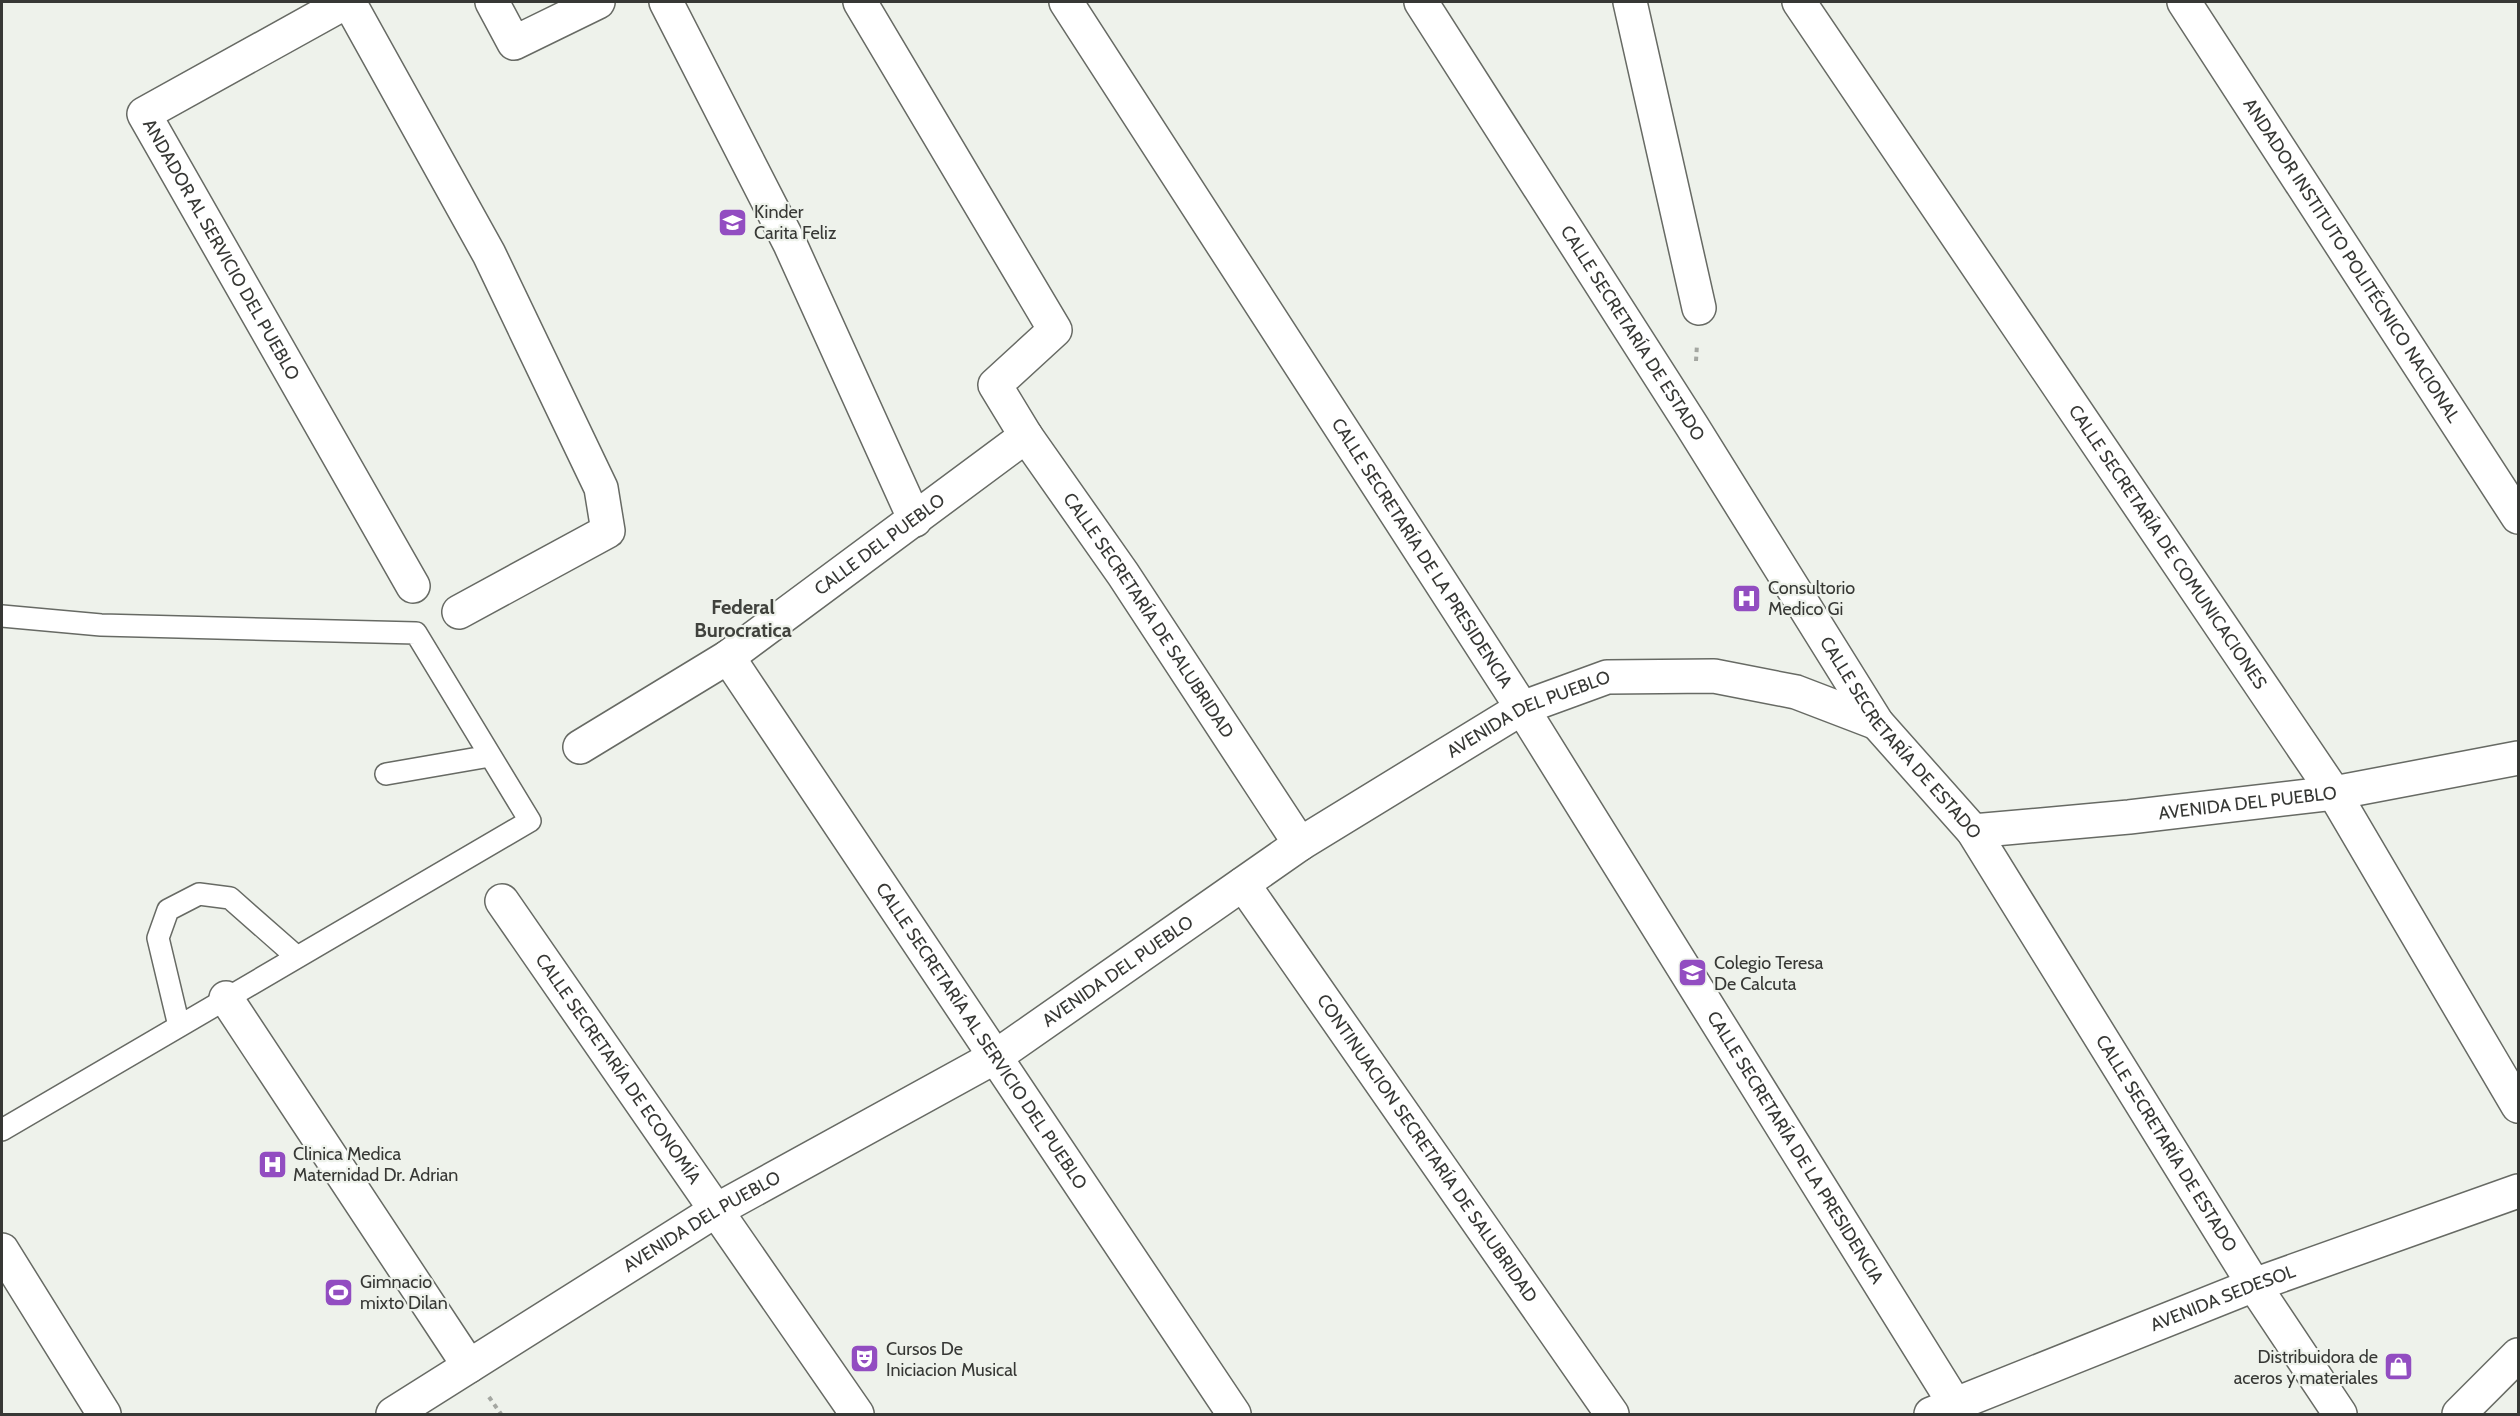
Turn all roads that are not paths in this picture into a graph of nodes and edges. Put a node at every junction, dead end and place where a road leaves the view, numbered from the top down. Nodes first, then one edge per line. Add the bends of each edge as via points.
1 (348, 2) edge
2 (492, 2) edge
3 (598, 2) edge
4 (666, 2) edge
5 (860, 2) edge
6 (1066, 2) edge
7 (1421, 2) edge
8 (1630, 2) edge
9 (1799, 2) edge
10 (2184, 2) edge
11 (1699, 308) dead end
12 (1026, 436) junction
13 (2518, 517) edge
14 (915, 520) junction
15 (413, 586) dead end
16 (459, 612) dead end
17 (2, 616) edge
18 (728, 657) junction
19 (1522, 708) junction
20 (1877, 723) junction
21 (580, 747) dead end
22 (490, 756) junction
23 (2518, 758) edge
24 (386, 774) dead end
25 (2334, 794) junction
26 (1973, 831) junction
27 (1300, 844) junction
28 (1243, 884) junction
29 (502, 901) dead end
30 (297, 957) junction
31 (226, 999) junction
32 (179, 1026) junction
33 (995, 1057) junction
34 (2518, 1106) edge
35 (2, 1130) edge
36 (2518, 1191) edge
37 (715, 1211) junction
38 (2, 1250) edge
39 (2254, 1284) junction
40 (2518, 1355) edge
41 (469, 1366) junction
42 (1949, 1411) edge
43 (104, 1414) edge
44 (393, 1414) edge
45 (857, 1414) edge
46 (1234, 1414) edge
47 (1612, 1414) edge
48 (2340, 1414) edge
49 (2459, 1414) edge

1 - 15 street, ANDADOR AL SERVICIO DEL PUEBLO via 144,114
1 - 16 street, ANDADOR AL SERVICIO DEL PUEBLO via 489,254 601,488 608,531
2 - 3 street via 514,43
4 - 14 street via 790,244
5 - 12 street, CALLE SECRETARÍA DE SALUBRIDAD via 1055,330 995,385
6 - 19 street, CALLE SECRETARÍA DE LA PRESIDENCIA
7 - 20 street, CALLE SECRETARÍA DE ESTADO
8 - 11 street
9 - 25 street, CALLE SECRETARÍA DE COMUNICACIONES
10 - 13 street, ANDADOR INSTITUTO POLITÉCNICO NACIONAL
12 - 14 street, CALLE DEL PUEBLO
12 - 27 street, CALLE SECRETARÍA DE SALUBRIDAD via 1123,574
14 - 18 street, CALLE DEL PUEBLO
17 - 22 lane via 101,625 416,633
18 - 21 street, CALLE DEL PUEBLO
18 - 33 street, CALLE SECRETARÍA AL SERVICIO DEL PUEBLO
19 - 20 street, AVENIDA DEL PUEBLO via 1607,676 1714,676 1796,692
19 - 27 street, AVENIDA DEL PUEBLO
19 - 42 street, CALLE SECRETARÍA DE LA PRESIDENCIA
20 - 26 street, CALLE SECRETARÍA DE ESTADO
22 - 24 lane
22 - 30 lane via 530,821
23 - 25 street, AVENIDA DEL PUEBLO
25 - 26 street, AVENIDA DEL PUEBLO
25 - 34 street, CALLE SECRETARÍA DE COMUNICACIONES
26 - 39 street, CALLE SECRETARÍA DE ESTADO
27 - 28 street, AVENIDA DEL PUEBLO
28 - 33 street, AVENIDA DEL PUEBLO
28 - 47 street, CONTINUACION SECRETARÍA DE SALUBRIDAD
29 - 37 street, CALLE SECRETARÍA DE ECONOMÍA
30 - 31 lane
30 - 32 lane via 230,898 199,894 168,910 158,938
31 - 32 lane
31 - 41 street
32 - 35 lane
33 - 37 street, AVENIDA DEL PUEBLO
33 - 46 street, CALLE SECRETARÍA AL SERVICIO DEL PUEBLO
36 - 39 street, AVENIDA SEDESOL
37 - 41 street, AVENIDA DEL PUEBLO
37 - 45 street, CALLE SECRETARÍA DE ECONOMÍA
38 - 43 street
39 - 42 street, AVENIDA SEDESOL
39 - 48 street, CALLE SECRETARÍA DE ESTADO
40 - 49 street
41 - 44 street, AVENIDA DEL PUEBLO

